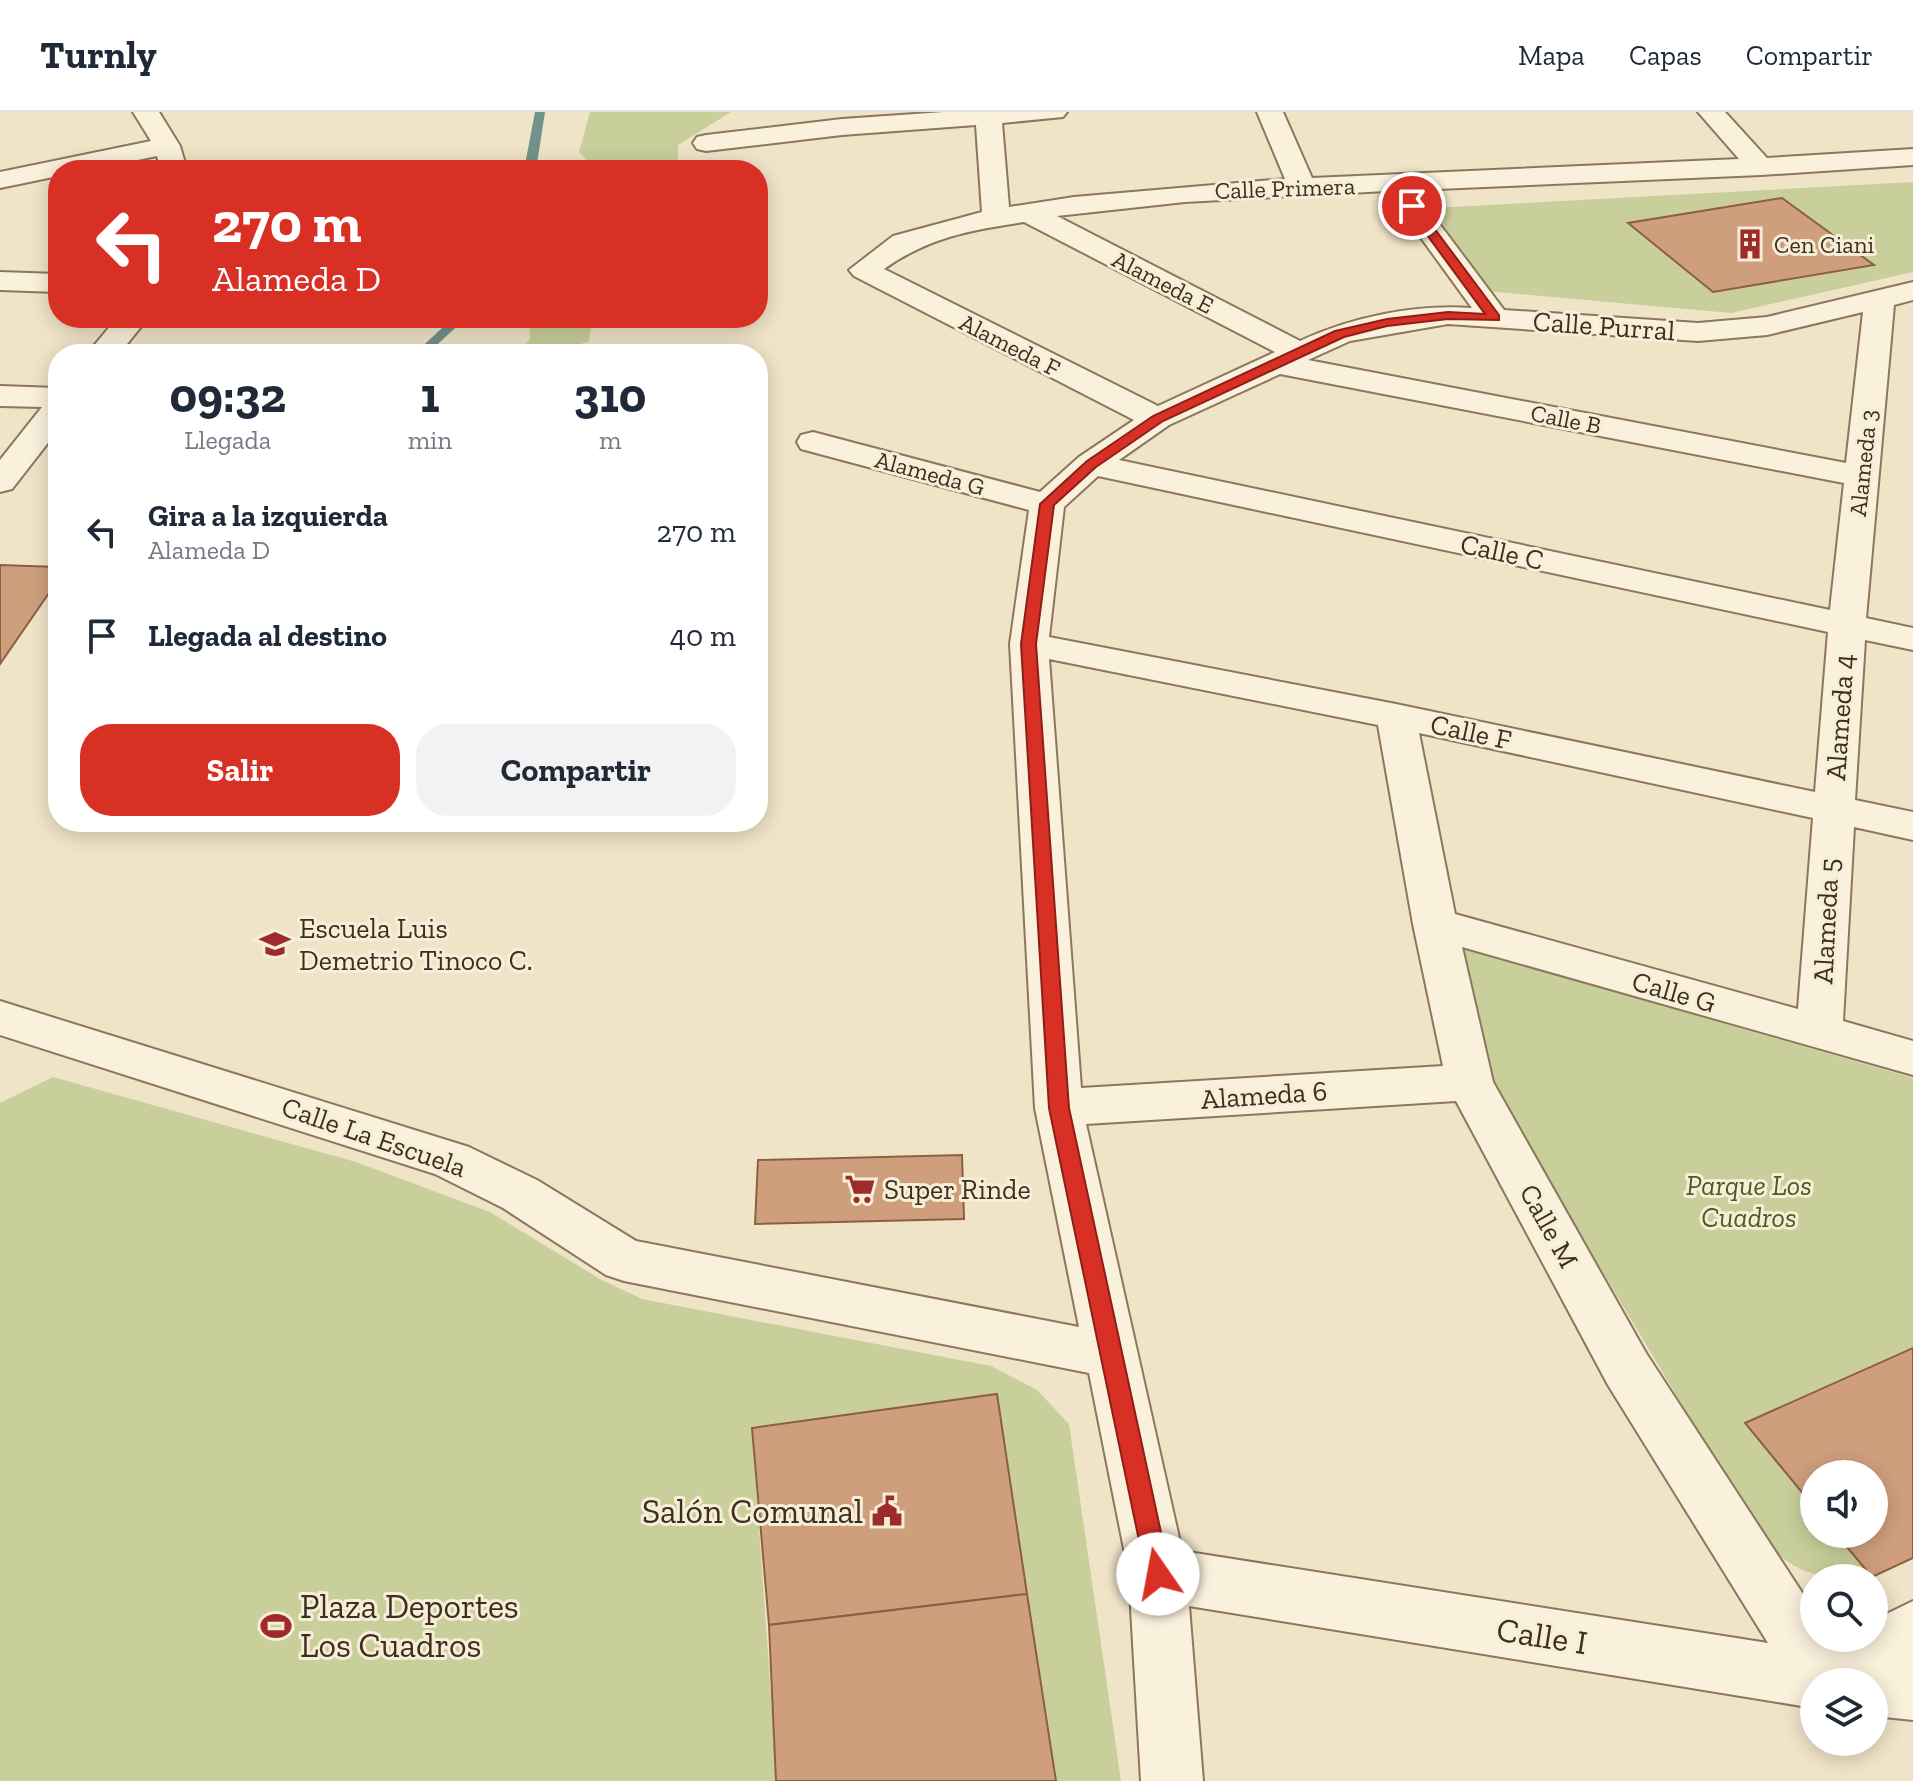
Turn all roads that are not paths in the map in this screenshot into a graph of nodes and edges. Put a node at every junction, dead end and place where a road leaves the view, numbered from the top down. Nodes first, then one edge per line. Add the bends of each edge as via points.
1 (146, 112) edge
2 (1054, 112) edge
3 (1270, 112) edge
4 (1711, 112) edge
5 (988, 115) junction
6 (840, 119) edge
7 (706, 143) dead end
8 (1913, 157) edge
9 (170, 158) edge
10 (1761, 167) junction
11 (48, 174) edge
12 (0, 180) edge
13 (1396, 184) junction
14 (1302, 187) junction
15 (1027, 212) junction
16 (996, 218) junction
17 (864, 270) joint
18 (0, 281) edge
19 (48, 283) edge
20 (1913, 291) edge
21 (1879, 300) junction
22 (1495, 318) junction
23 (125, 328) edge
24 (111, 344) edge
25 (1286, 357) junction
26 (0, 396) edge
27 (48, 398) edge
28 (1158, 418) junction
29 (48, 421) edge
30 (813, 442) dead end
31 (1091, 464) junction
32 (1860, 476) junction
33 (0, 482) edge
34 (1047, 504) junction
35 (1847, 625) junction
36 (1913, 639) edge
37 (1029, 644) junction
38 (1396, 716) junction
39 (1833, 809) junction
40 (1913, 826) edge
41 (1435, 924) junction
42 (0, 1018) edge
43 (1819, 1033) junction
44 (1913, 1058) edge
45 (1470, 1082) junction
46 (1059, 1108) junction
47 (1110, 1355) junction
48 (1158, 1574) junction
49 (1913, 1629) edge
50 (1818, 1668) edge
51 (1850, 1668) edge
52 (1800, 1678) edge
53 (1888, 1688) edge
54 (1913, 1691) edge
55 (1172, 1781) edge

1 - 9 street
2 - 5 street
3 - 14 street
4 - 10 street
5 - 6 street
5 - 16 street
6 - 7 street
8 - 10 street, Calle Primera
10 - 13 street, Calle Primera
11 - 12 street
13 - 14 street, Calle Primera
13 - 22 street
14 - 15 street, Calle Primera via 1138,196
15 - 16 street, Calle Primera
15 - 25 street, Alameda E
16 - 17 street, Calle Primera via 890,246
17 - 28 street, Alameda F
18 - 19 street
20 - 21 street, Calle Purral
21 - 22 street, Calle Purral via 1767,326 1698,332
21 - 32 street, Alameda 3
22 - 25 street, Calle Purral via 1448,315 1387,323 1340,334
23 - 24 street
25 - 28 street, Calle Purral
25 - 32 street, Calle B
26 - 27 street
28 - 31 street, Calle Purral
29 - 33 street
30 - 34 street, Alameda G
31 - 34 street, Calle Purral
31 - 35 street, Calle C
32 - 35 street, Alameda 3
34 - 37 street
35 - 36 street, Calle C
35 - 39 street, Alameda 4
37 - 38 street, Calle F
37 - 46 street
38 - 39 street, Calle F
38 - 41 street, Calle M
39 - 40 street, Calle F
39 - 43 street, Alameda 5
41 - 43 street, Calle G
41 - 45 street, Calle M
42 - 47 street, Calle La Escuela via 452,1160 520,1194 624,1260
43 - 44 street, Calle G
45 - 46 street, Alameda 6
45 - 50 street, Calle M via 1627,1369
46 - 47 street
47 - 48 street
48 - 52 street, Calle I
48 - 55 street
49 - 51 street
53 - 54 street

